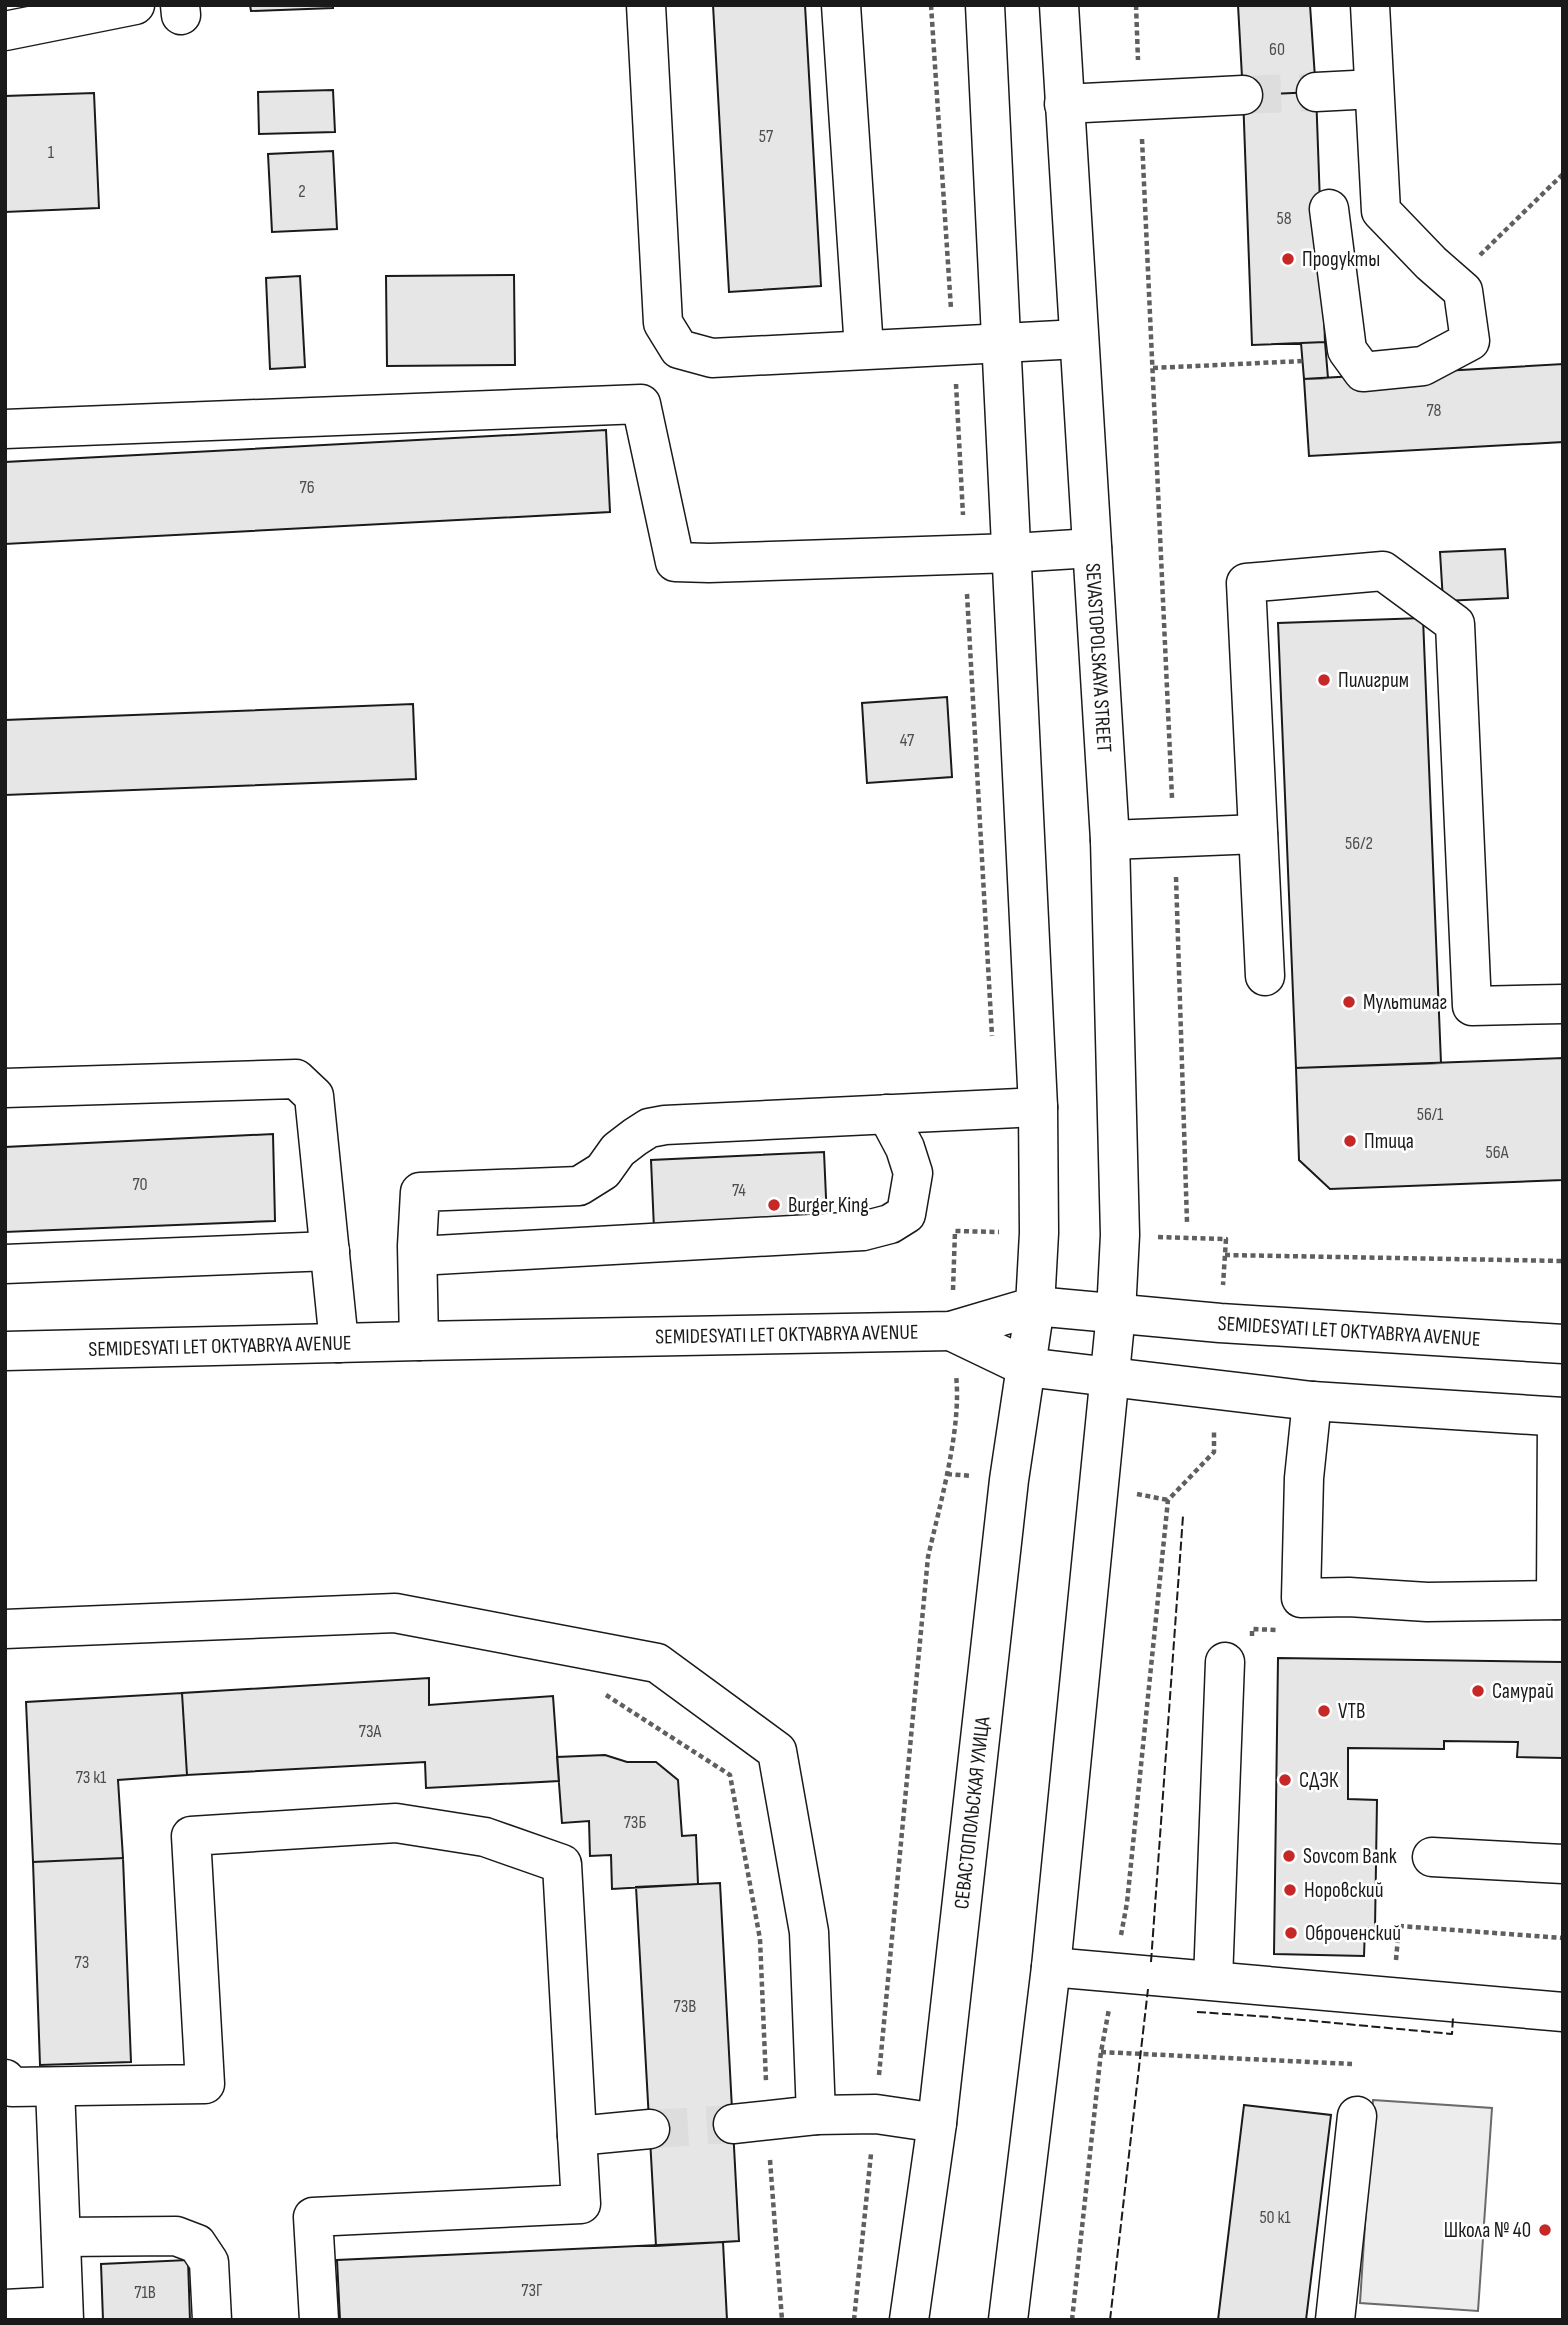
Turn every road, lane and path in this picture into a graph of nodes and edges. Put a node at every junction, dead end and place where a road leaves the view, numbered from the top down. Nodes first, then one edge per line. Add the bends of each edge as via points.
1 (135, 5) edge
2 (646, 5) edge
3 (841, 5) edge
4 (932, 5) edge
5 (985, 5) edge
6 (1059, 5) edge
7 (1136, 5) edge
8 (1370, 5) edge
9 (5, 31) edge
10 (1374, 89) junction
11 (1315, 92) tunnel mouth
12 (1243, 95) tunnel mouth
13 (1140, 100) junction
14 (1064, 104) junction
15 (1563, 174) edge
16 (1329, 209) dead end
17 (1478, 257) dead end
18 (1079, 339) junction
19 (1003, 342) junction
20 (953, 345) junction
21 (864, 349) junction
22 (1303, 361) dead end
23 (1153, 368) junction
24 (5, 429) edge
25 (1092, 548) junction
26 (1012, 553) junction
27 (965, 555) junction
28 (1258, 834) junction
29 (1174, 838) junction
30 (1110, 840) junction
31 (1265, 976) dead end
32 (1563, 1004) edge
33 (992, 1040) dead end
34 (5, 1088) edge
35 (1038, 1107) junction
36 (887, 1114) junction
37 (1187, 1222) dead end
38 (1039, 1233) junction
39 (330, 1251) junction
40 (1225, 1255) dead end
41 (418, 1256) junction
42 (1563, 1261) edge
43 (5, 1265) edge
44 (1035, 1306) junction
45 (1116, 1312) junction
46 (951, 1331) junction
47 (419, 1341) junction
48 (339, 1343) junction
49 (1563, 1344) edge
50 (5, 1351) edge
51 (1026, 1367) junction
52 (1109, 1378) junction
53 (1214, 1389) junction
54 (1312, 1401) junction
55 (1560, 1417) edge
56 (1559, 1600) edge
57 (5, 1629) edge
58 (1279, 1630) dead end
59 (1238, 1652) joint
60 (595, 1688) dead end
61 (1433, 1857) dead end
62 (1563, 1864) edge
63 (1563, 1938) edge
64 (1396, 1956) dead end
65 (1051, 1967) junction
66 (1115, 1972) junction
67 (1213, 1980) junction
68 (1563, 2012) edge
69 (1101, 2052) junction
70 (1352, 2064) dead end
71 (5, 2079) edge
72 (55, 2087) junction
73 (876, 2113) junction
74 (816, 2115) junction
75 (1357, 2116) dead end
76 (750, 2122) junction
77 (937, 2123) junction
78 (649, 2129) tunnel mouth
79 (577, 2136) junction
80 (61, 2237) junction
81 (5, 2309) edge
82 (64, 2313) edge
83 (212, 2320) edge
84 (319, 2320) edge
85 (782, 2320) edge
86 (854, 2320) edge
87 (909, 2320) edge
88 (1008, 2320) edge
89 (1072, 2320) edge
90 (1335, 2320) edge

1 - 9 street
2 - 21 street via 663,323 679,349 712,358
3 - 21 street
4 - 20 path
5 - 19 street
6 - 14 street, SEVASTOPOLSKAYA STREET
7 - 13 path
8 - 10 street
10 - 11 street
10 - 16 street via 1381,211 1463,291 1470,341 1423,366 1363,372 1347,351
12 - 13 street
13 - 14 street
13 - 23 path
14 - 18 street, SEVASTOPOLSKAYA STREET
15 - 17 path
18 - 19 street
18 - 25 street, SEVASTOPOLSKAYA STREET
19 - 20 street
19 - 26 street
20 - 21 street
20 - 27 path
22 - 23 path
23 - 29 path
24 - 27 street via 641,404 675,562
25 - 26 street
25 - 30 street, SEVASTOPOLSKAYA STREET
26 - 27 street
26 - 35 street
27 - 33 path
28 - 29 street
28 - 31 street
28 - 32 street via 1246,583 1383,571 1455,625 1472,1006
29 - 30 street
29 - 37 path
30 - 45 street, SEVASTOPOLSKAYA STREET via 1120,1236
34 - 39 street via 296,1079 314,1096
35 - 36 street
35 - 38 street
36 - 41 street via 665,1125 635,1137 603,1171 579,1186 420,1192
36 - 41 street via 913,1173 906,1214 890,1224 863,1231
38 - 44 street
38 - 46 path via 955,1231
39 - 43 street
39 - 48 street
40 - 42 path
41 - 47 street
44 - 45 street, SEMIDESYATI LET OKTYABRYA AVENUE
44 - 46 street, SEMIDESYATI LET OKTYABRYA AVENUE
44 - 51 street, СЕВАСТОПОЛЬСКАЯ УЛИЦА
45 - 49 street, SEMIDESYATI LET OKTYABRYA AVENUE via 1220,1323
45 - 52 street
46 - 47 street, SEMIDESYATI LET OKTYABRYA AVENUE
46 - 51 street
46 - 73 path via 959,1395 928,1557
47 - 48 street, SEMIDESYATI LET OKTYABRYA AVENUE
48 - 50 street, SEMIDESYATI LET OKTYABRYA AVENUE
51 - 52 street
51 - 77 street, СЕВАСТОПОЛЬСКАЯ УЛИЦА via 1009,1480
52 - 53 street
52 - 65 street
53 - 54 street
53 - 66 path via 1214,1452 1167,1500 1127,1903
54 - 55 street
54 - 56 street via 1304,1478 1301,1598
55 - 56 street
57 - 74 street via 395,1613 657,1663 777,1751 809,1933
58 - 59 path via 1252,1629
59 - 67 street
60 - 76 path via 730,1775 760,1939
61 - 62 street
63 - 64 path via 1399,1926
65 - 66 street
65 - 88 street
66 - 67 street
66 - 69 path
67 - 68 street
69 - 70 path
69 - 89 path
71 - 72 street via 12,2087
72 - 79 street via 205,2084 191,1836 396,1823 485,1837 562,1864
72 - 80 street
73 - 74 street
73 - 77 street
73 - 86 path
74 - 76 street
75 - 90 street
76 - 85 path
77 - 87 street, СЕВАСТОПОЛЬСКАЯ УЛИЦА
78 - 79 street
79 - 84 street via 581,2204 313,2217
80 - 82 street
80 - 83 street via 176,2236 197,2244 209,2262
81 - 82 street

